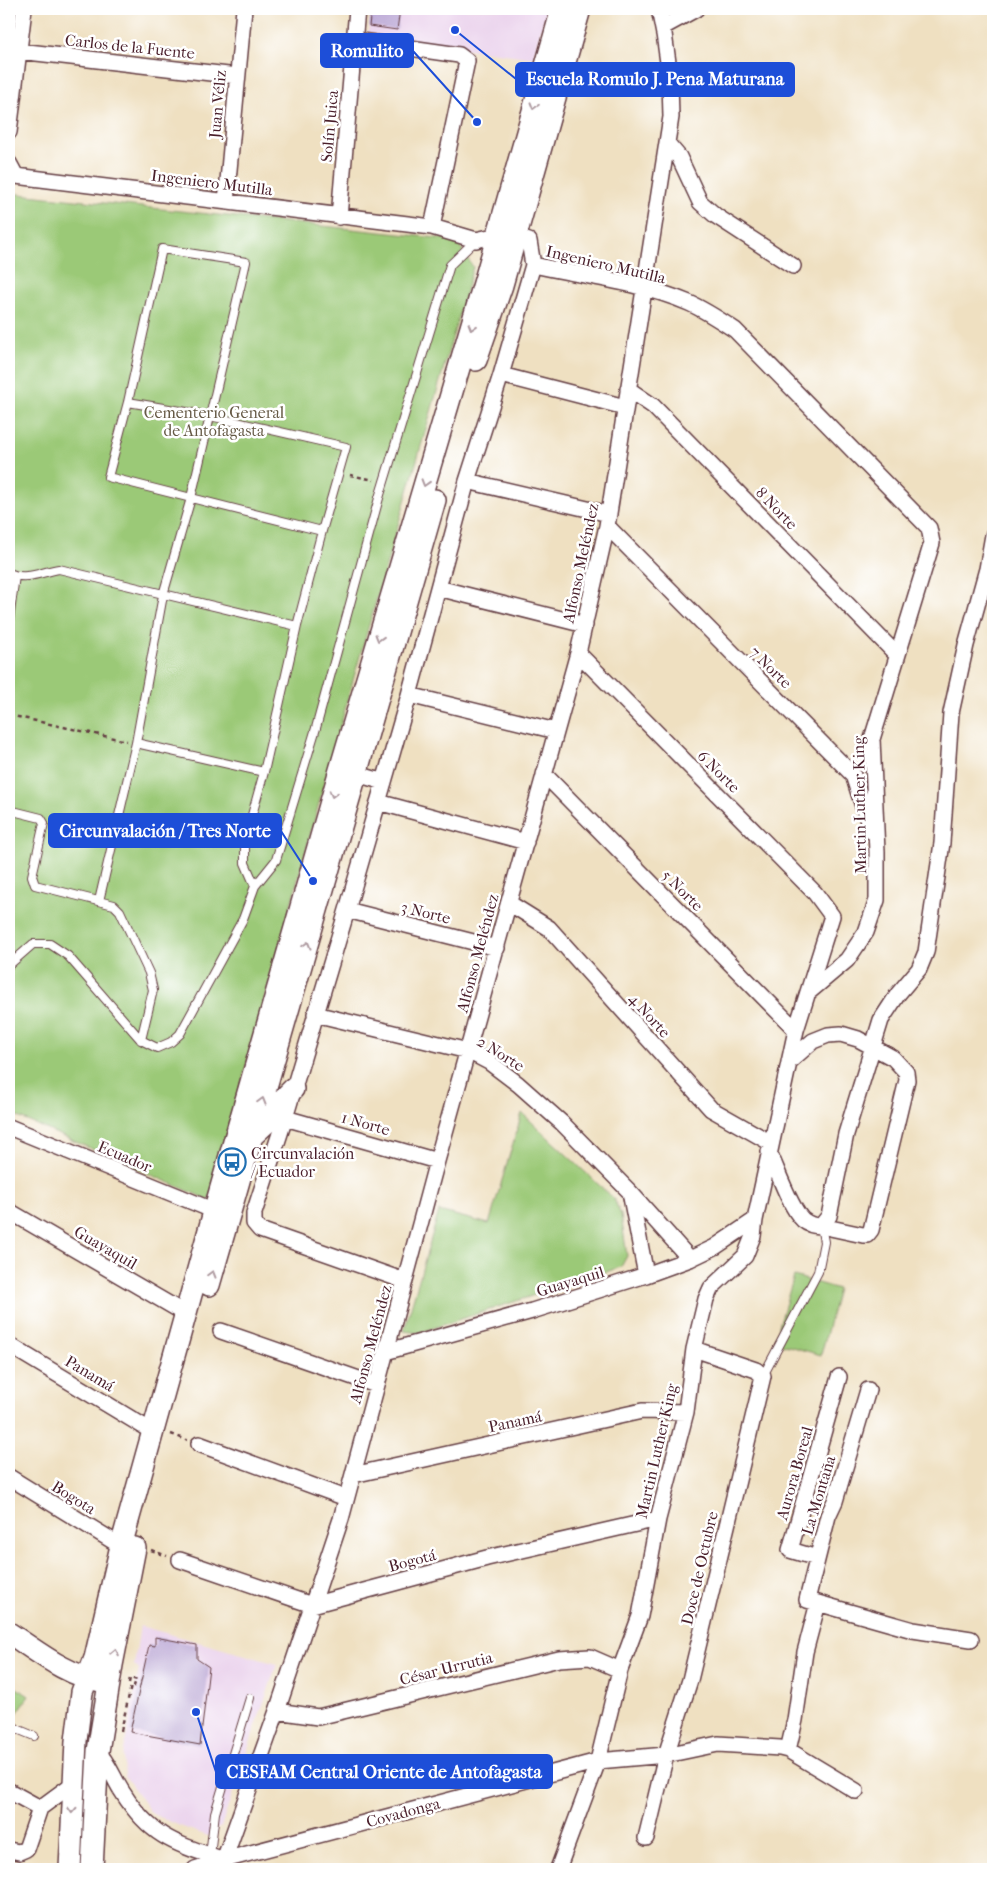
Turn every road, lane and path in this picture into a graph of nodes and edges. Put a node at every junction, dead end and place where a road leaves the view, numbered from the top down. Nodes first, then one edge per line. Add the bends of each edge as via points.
1 (24, 9) edge
2 (244, 9) edge
3 (357, 9) edge
4 (562, 9) edge
5 (580, 9) edge
6 (659, 9) edge
7 (696, 9) edge
8 (663, 27) junction
9 (16, 40) edge
10 (354, 40) junction
11 (237, 76) junction
12 (9, 132) edge
13 (667, 143) junction
14 (12, 169) edge
15 (226, 202) junction
16 (339, 217) junction
17 (432, 227) junction
18 (507, 236) junction
19 (476, 240) junction
20 (532, 265) junction
21 (793, 266) dead end
22 (644, 288) junction
23 (501, 376) junction
24 (628, 388) junction
25 (128, 402) junction
26 (625, 407) junction
27 (210, 416) junction
28 (339, 472) junction
29 (467, 481) junction
30 (384, 482) junction
31 (191, 498) junction
32 (608, 520) junction
33 (322, 531) junction
34 (993, 535) edge
35 (932, 543) joint
36 (12, 574) edge
37 (438, 588) junction
38 (163, 595) junction
39 (9, 620) edge
40 (585, 625) junction
41 (297, 626) junction
42 (578, 653) junction
43 (897, 655) junction
44 (409, 695) junction
45 (9, 716) edge
46 (556, 731) junction
47 (136, 743) junction
48 (264, 772) junction
49 (348, 772) junction
50 (544, 774) junction
51 (384, 782) junction
52 (378, 802) junction
53 (9, 810) edge
54 (526, 842) junction
55 (877, 852) junction
56 (255, 886) junction
57 (99, 901) junction
58 (509, 903) junction
59 (347, 910) junction
60 (832, 916) joint
61 (497, 948) junction
62 (9, 965) edge
63 (810, 991) junction
64 (315, 1014) junction
65 (796, 1030) junction
66 (141, 1040) junction
67 (874, 1047) junction
68 (468, 1051) junction
69 (789, 1062) junction
70 (293, 1089) junction
71 (285, 1118) junction
72 (9, 1126) edge
73 (251, 1137) junction
74 (770, 1148) junction
75 (437, 1161) junction
76 (630, 1192) junction
77 (9, 1211) edge
78 (221, 1214) junction
79 (755, 1220) junction
80 (821, 1226) junction
81 (690, 1259) junction
82 (646, 1275) junction
83 (405, 1281) junction
84 (186, 1314) junction
85 (221, 1331) dead end
86 (9, 1345) edge
87 (694, 1349) junction
88 (385, 1352) junction
89 (763, 1376) junction
90 (839, 1377) dead end
91 (376, 1385) junction
92 (868, 1390) dead end
93 (686, 1412) junction
94 (160, 1432) junction
95 (199, 1444) joint
96 (352, 1475) junction
97 (9, 1477) edge
98 (346, 1498) junction
99 (658, 1519) junction
100 (128, 1546) junction
101 (817, 1558) junction
102 (180, 1560) joint
103 (818, 1603) junction
104 (312, 1605) junction
105 (9, 1633) edge
106 (971, 1639) dead end
107 (620, 1670) junction
108 (87, 1679) junction
109 (136, 1680) dead end
110 (141, 1681) dead end
111 (109, 1682) junction
112 (250, 1698) dead end
113 (277, 1711) junction
114 (9, 1723) edge
115 (34, 1736) dead end
116 (76, 1741) junction
117 (788, 1750) junction
118 (98, 1751) junction
119 (666, 1755) junction
120 (598, 1761) junction
121 (74, 1783) junction
122 (9, 1791) edge
123 (856, 1791) dead end
124 (40, 1808) junction
125 (646, 1838) dead end
126 (9, 1850) edge
127 (220, 1861) edge
128 (70, 1869) edge
129 (92, 1869) edge
130 (195, 1869) edge
131 (558, 1869) edge

1 - 9 street
2 - 11 street, Juan Véliz
3 - 10 street, Solín Juica
4 -> 18 main road
5 - 18 main road
6 - 8 street, Alfonso Meléndez
7 - 8 street
8 - 13 street, Alfonso Meléndez via 671,83
9 - 11 street, Carlos de la Fuente
9 - 12 street
10 - 16 street, Solín Juica
10 - 17 street via 459,55 467,61
11 - 15 street, Juan Véliz
13 - 21 street via 679,157 700,202
13 - 22 street, Alfonso Meléndez
14 - 15 street, Ingeniero Mutilla
15 - 16 street, Ingeniero Mutilla
16 - 17 street, Ingeniero Mutilla
17 - 19 street, Ingeniero Mutilla
18 - 19 street, Ingeniero Mutilla
18 - 20 street, Ingeniero Mutilla via 529,241
18 - 49 main road
19 - 30 lane via 450,264
20 - 22 street, Ingeniero Mutilla
20 - 23 street
22 - 24 street, Alfonso Meléndez
22 - 35 street, Ingeniero Mutilla via 688,303 735,330 929,528
23 - 26 street
23 - 29 street
24 - 26 street, Alfonso Meléndez
24 - 43 street, 8 Norte via 653,406
25 - 27 lane
25 - 27 lane via 162,249 246,262
25 - 31 lane via 108,477
26 - 32 street, Alfonso Meléndez
27 - 28 lane via 346,447
27 - 31 lane
28 - 30 path
28 - 33 lane
29 - 32 street
29 - 37 street
30 - 56 lane via 276,860
31 - 33 lane
31 - 38 lane
32 - 40 street, Alfonso Meléndez
32 - 55 street, 7 Norte via 853,775
33 - 41 lane
34 - 67 street via 951,713 942,843 926,952 919,969 881,1020
35 - 43 street, Martin Luther King
36 - 38 lane via 32,577 59,569
36 - 39 lane
37 - 40 street
37 - 44 street
38 - 41 lane
38 - 47 lane
40 - 42 street, Alfonso Meléndez
41 - 48 lane
42 - 46 street, Alfonso Meléndez
42 - 60 street, 6 Norte via 815,893
43 - 55 street, Martin Luther King via 872,739
44 - 46 street
44 - 51 street
45 - 47 path
46 - 50 street, Alfonso Meléndez
47 - 48 lane
47 - 57 lane
48 - 56 lane via 245,840 245,863
49 - 51 street
73 -> 49 main road
49 -> 78 main road
50 - 54 street, Alfonso Meléndez
50 - 65 street, 5 Norte
51 - 52 street
52 - 54 street
52 - 59 street
53 - 57 lane via 41,818 44,823 32,876 36,885
54 - 58 street, Alfonso Meléndez
55 - 63 street, Martin Luther King via 877,900 866,932 847,960
56 - 66 lane via 243,919 180,1034 157,1048
57 - 66 lane via 114,905 120,911 149,973 153,990
58 - 61 street, Alfonso Meléndez
58 - 74 street, 4 Norte via 549,928 710,1109
59 - 61 street, 3 Norte
59 - 64 street
60 - 63 street, Martin Luther King
61 - 68 street, Alfonso Meléndez
62 - 66 lane via 33,944 50,944 68,956
63 - 65 street, Martin Luther King
64 - 68 street, 2 Norte
64 - 70 street
65 - 69 street, Martin Luther King
67 - 69 street via 841,1034 828,1035 813,1041
67 - 80 street via 846,1134 829,1216
67 - 80 street via 903,1067 907,1080 873,1226 864,1236
68 - 75 street, Alfonso Meléndez
68 - 76 street, 2 Norte via 518,1084
69 - 74 street, Martin Luther King
70 - 71 street
70 - 73 main road via 277,1113
71 - 75 street, 1 Norte
71 - 83 street via 254,1214 254,1223 260,1230
72 - 78 street, Ecuador
73 - 78 main road
74 - 79 street, Martin Luther King
74 - 80 street via 795,1211 813,1226
75 - 83 street, Alfonso Meléndez
76 - 81 street, 2 Norte
76 - 82 street
77 - 84 street, Guayaquil
78 - 84 main road
94 -> 78 main road
79 - 81 street, Guayaquil via 715,1247
79 - 87 street, Martin Luther King via 745,1256 708,1293
80 - 89 lane via 824,1242 818,1272
81 - 82 street, Guayaquil
82 - 88 street, Guayaquil
83 - 88 street, Alfonso Meléndez
84 - 94 main road
85 - 91 street
86 - 94 street, Panamá
87 - 89 street via 756,1370
87 - 93 street, Martin Luther King
88 - 91 street, Alfonso Meléndez
89 - 119 street, Doce de Octubre via 690,1680
90 - 101 street, Aurora Boreal via 790,1550
91 - 96 street, Alfonso Meléndez
92 - 101 street, La Montaña
93 - 96 street, Panamá via 642,1411
93 - 99 street, Martin Luther King
94 - 95 path
94 - 100 main road
95 - 98 street
96 - 98 street, Alfonso Meléndez
97 - 100 street, Bogota
98 - 104 street, Alfonso Meléndez
99 - 104 street, Bogotá via 487,1558
99 - 107 street, Martin Luther King via 640,1616
100 - 102 path
100 - 108 main road
111 -> 100 main road
101 - 103 street, La Montaña via 807,1600
102 - 104 street
103 - 106 street via 913,1630
103 - 117 street via 805,1652
104 - 113 street, Alfonso Meléndez
105 - 108 main road
107 - 113 street, César Urrutia via 590,1657 559,1659 318,1717
107 - 120 street, Martin Luther King
108 - 111 main road
108 - 116 main road via 82,1692
109 - 110 path
111 - 118 main road
112 - 127 lane via 215,1813
113 - 127 street, Alfonso Meléndez
114 - 115 lane
116 - 118 street
116 - 121 main road
117 - 119 street, Covadonga via 718,1744
117 - 123 street, Covadonga
118 - 127 street via 135,1813 162,1836
118 - 129 main road
119 - 120 street, Covadonga
119 - 125 street, Doce de Octubre
120 - 127 street, Covadonga
120 - 131 street, Martin Luther King
121 - 124 street
121 -> 128 main road
122 - 124 street
124 - 126 street via 26,1849 19,1852
127 - 130 street, Covadonga

